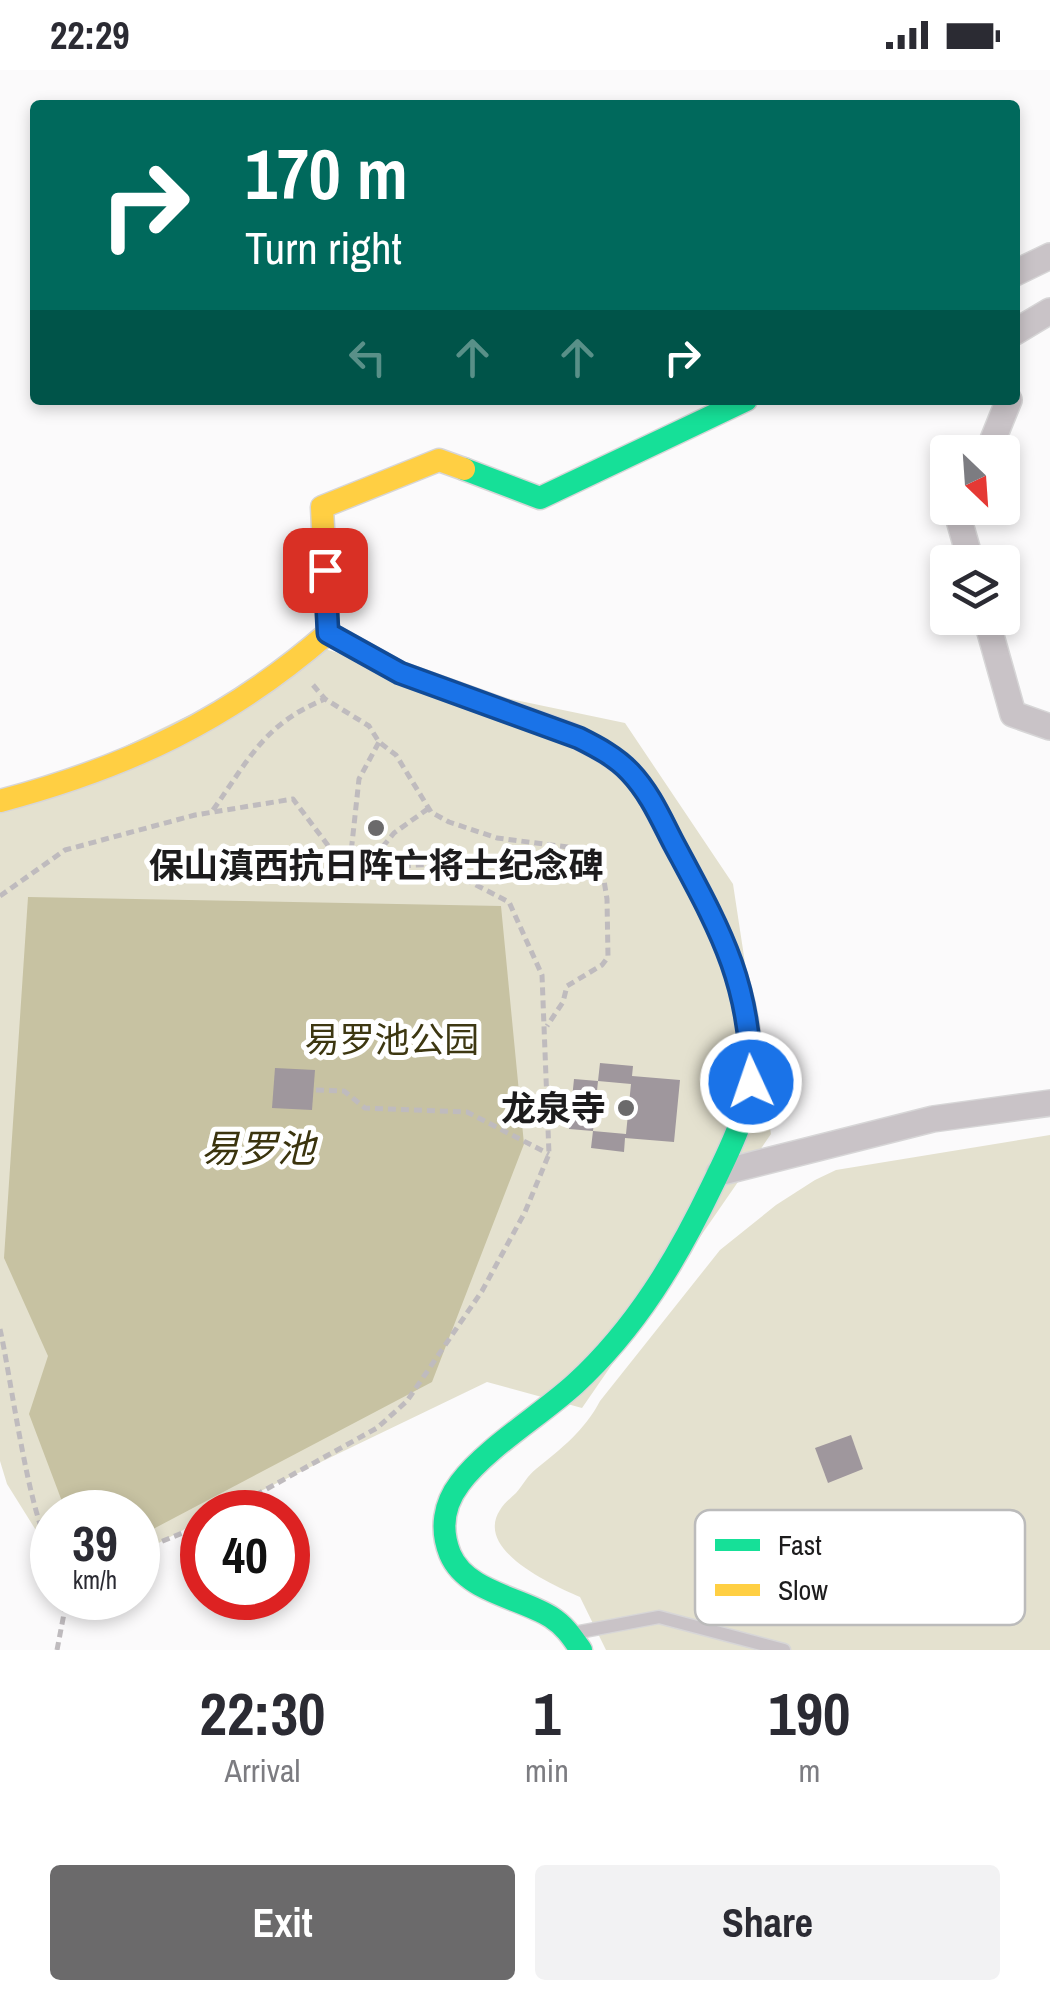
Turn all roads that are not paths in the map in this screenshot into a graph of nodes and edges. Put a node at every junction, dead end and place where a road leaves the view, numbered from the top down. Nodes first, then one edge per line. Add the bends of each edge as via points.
1 (1050, 256) edge
2 (1020, 271) edge
3 (1050, 311) edge
4 (1020, 329) edge
5 (735, 405) edge
6 (1007, 405) edge
7 (995, 435) edge
8 (328, 633) junction
9 (991, 635) edge
10 (1050, 727) edge
11 (0, 801) edge
12 (1050, 1103) edge
13 (719, 1173) junction
14 (576, 1642) edge
15 (784, 1650) edge

1 - 2 street
3 - 4 street
5 - 8 street via 540,498 439,460 322,507
6 - 7 street
8 - 11 street via 230,711 103,770
8 - 13 street via 400,673 579,738 640,783 715,917 744,1003 749,1099
9 - 10 street via 1012,714
12 - 13 street via 933,1119
13 - 14 street via 669,1272 636,1318 546,1411 466,1475 447,1506 445,1545 460,1572 538,1610
14 - 15 lane via 659,1617

